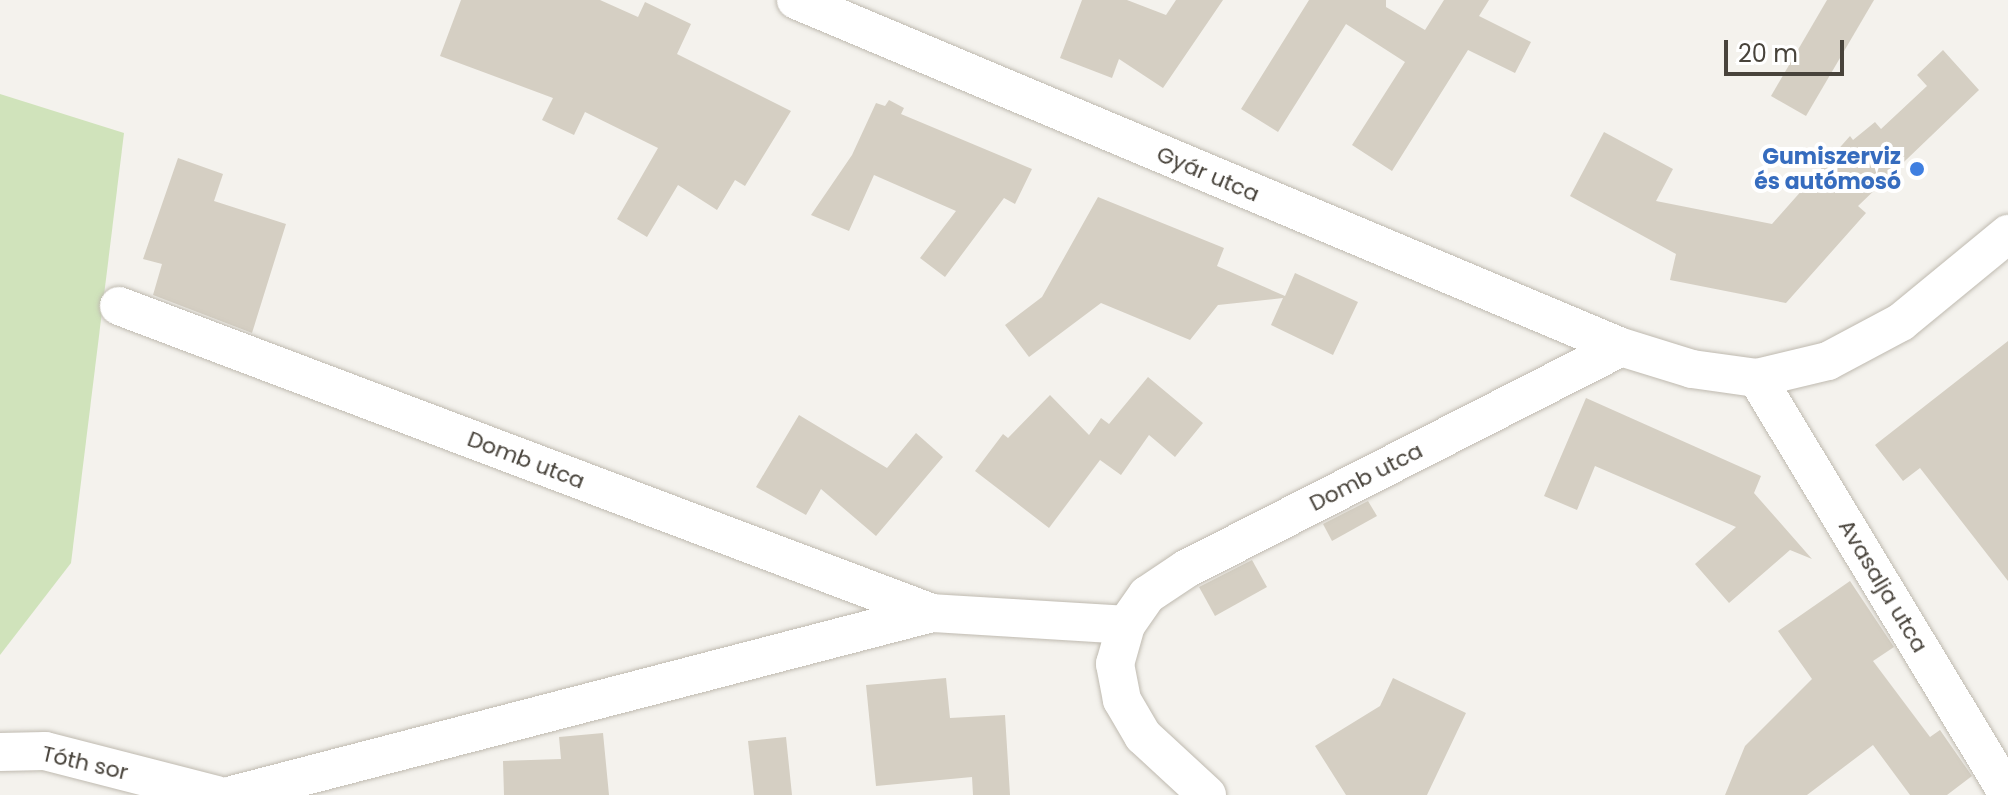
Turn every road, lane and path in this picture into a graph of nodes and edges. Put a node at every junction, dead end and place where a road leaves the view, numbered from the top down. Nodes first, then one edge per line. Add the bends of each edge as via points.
1 (796, 0) edge
2 (2008, 234) edge
3 (119, 306) dead end
4 (1621, 347) junction
5 (1757, 378) junction
6 (932, 613) junction
7 (1126, 625) junction
8 (0, 752) edge
9 (2008, 794) edge
10 (216, 795) edge
11 (232, 795) edge
12 (1207, 795) edge

1 - 4 street, Gyár utca
2 - 5 street via 1901,322 1828,361
3 - 6 street, Domb utca
4 - 5 street, Gyár utca via 1692,369
4 - 7 street, Domb utca via 1186,569 1147,595
5 - 9 street, Avasalja utca
6 - 7 street, Domb utca
6 - 11 street, Domb utca
7 - 12 street, Domb utca via 1115,664 1122,700 1143,736
8 - 10 street, Tóth sor via 45,751

